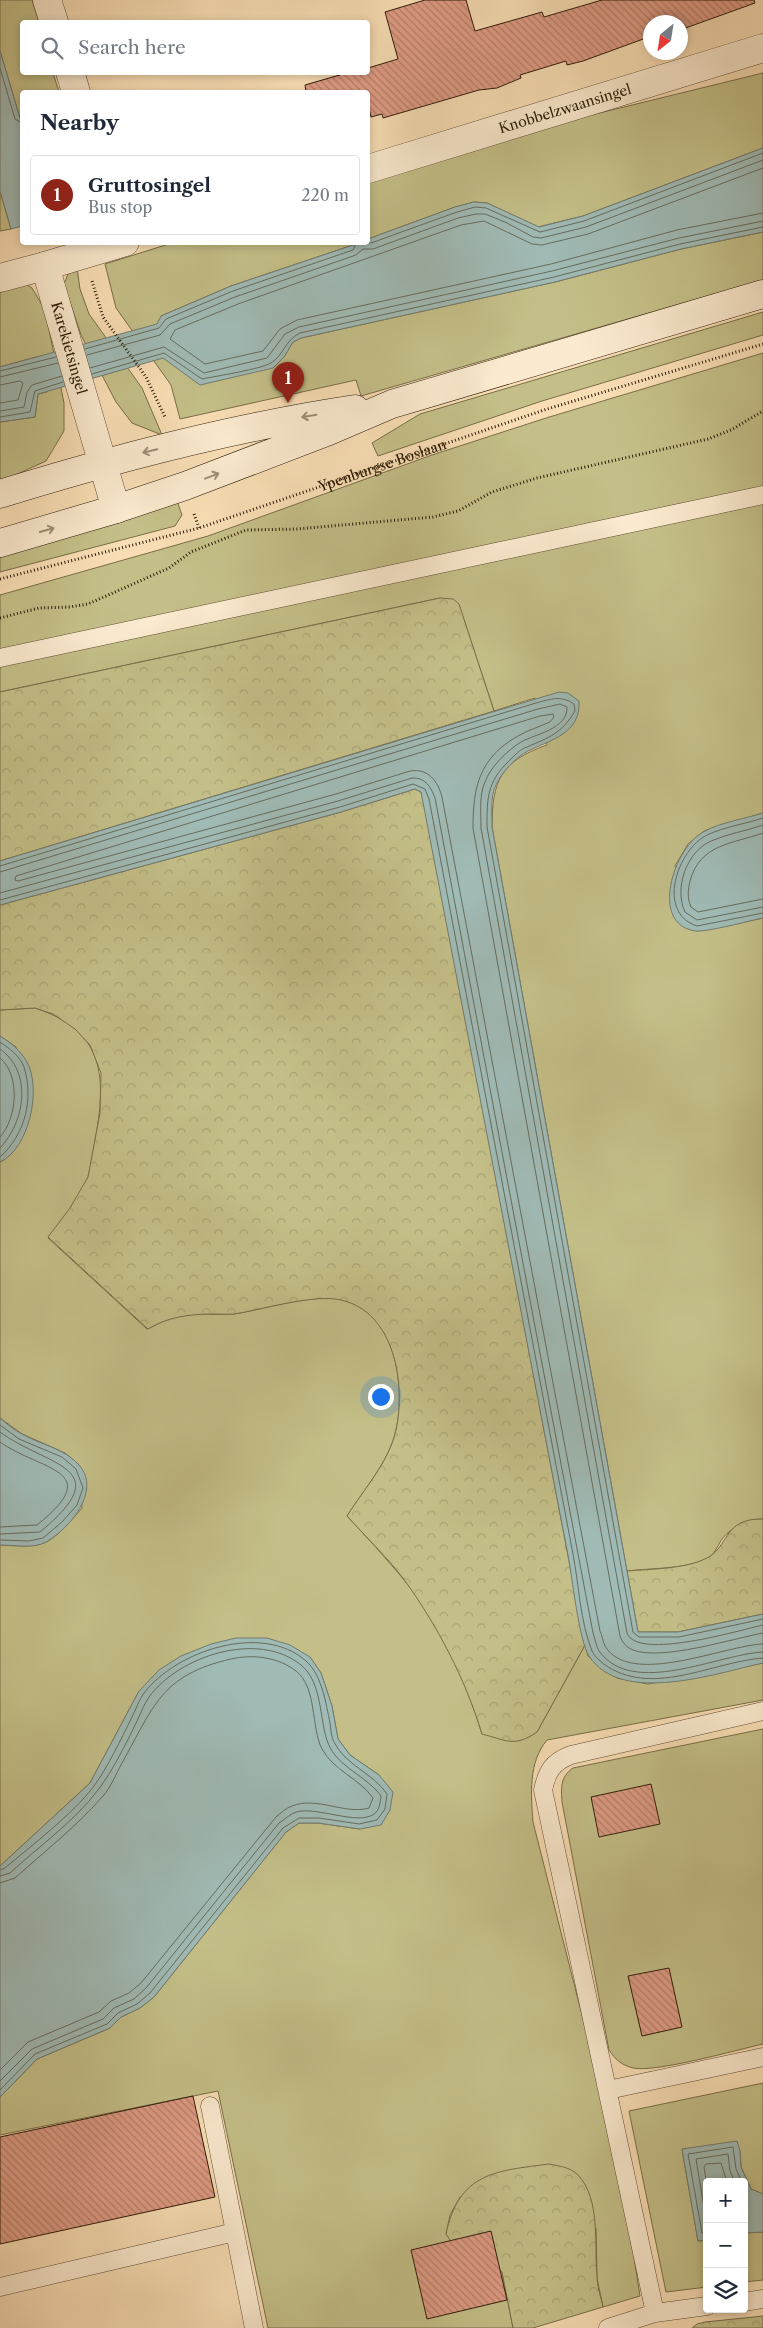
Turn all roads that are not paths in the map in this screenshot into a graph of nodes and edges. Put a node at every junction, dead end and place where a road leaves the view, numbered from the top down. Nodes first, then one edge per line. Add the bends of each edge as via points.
1 (47, 0) edge
2 (53, 20) edge
3 (763, 48) edge
4 (71, 75) edge
5 (75, 90) edge
6 (370, 167) edge
7 (117, 245) edge
8 (45, 266) junction
9 (0, 278) edge
10 (763, 294) edge
11 (392, 404) junction
12 (103, 462) junction
13 (0, 494) edge
14 (763, 496) edge
15 (116, 509) junction
16 (0, 543) edge
17 (0, 658) edge
18 (763, 1711) edge
19 (763, 2057) edge
20 (608, 2090) junction
21 (210, 2106) dead end
22 (235, 2232) junction
23 (0, 2287) edge
24 (763, 2299) edge
25 (748, 2301) edge
26 (703, 2307) edge
27 (656, 2313) junction
28 (254, 2328) edge
29 (608, 2328) edge

1 - 2 main road
3 - 6 main road, Knobbelzwaansingel
4 - 5 main road
7 - 8 main road
8 - 9 main road
8 - 12 main road, Karekietsingel
10 - 11 main road
11 -> 12 main road via 305,417
15 -> 11 main road via 185,486
12 - 13 main road
12 - 15 main road, Karekietsingel
14 - 17 lane
16 -> 15 main road
18 - 20 lane via 571,1755 557,1760 547,1774 543,1790 545,1806
19 - 20 lane
20 - 27 lane
21 - 22 lane
22 - 23 lane
22 - 28 lane
24 - 25 lane
26 - 27 lane
27 - 29 lane

